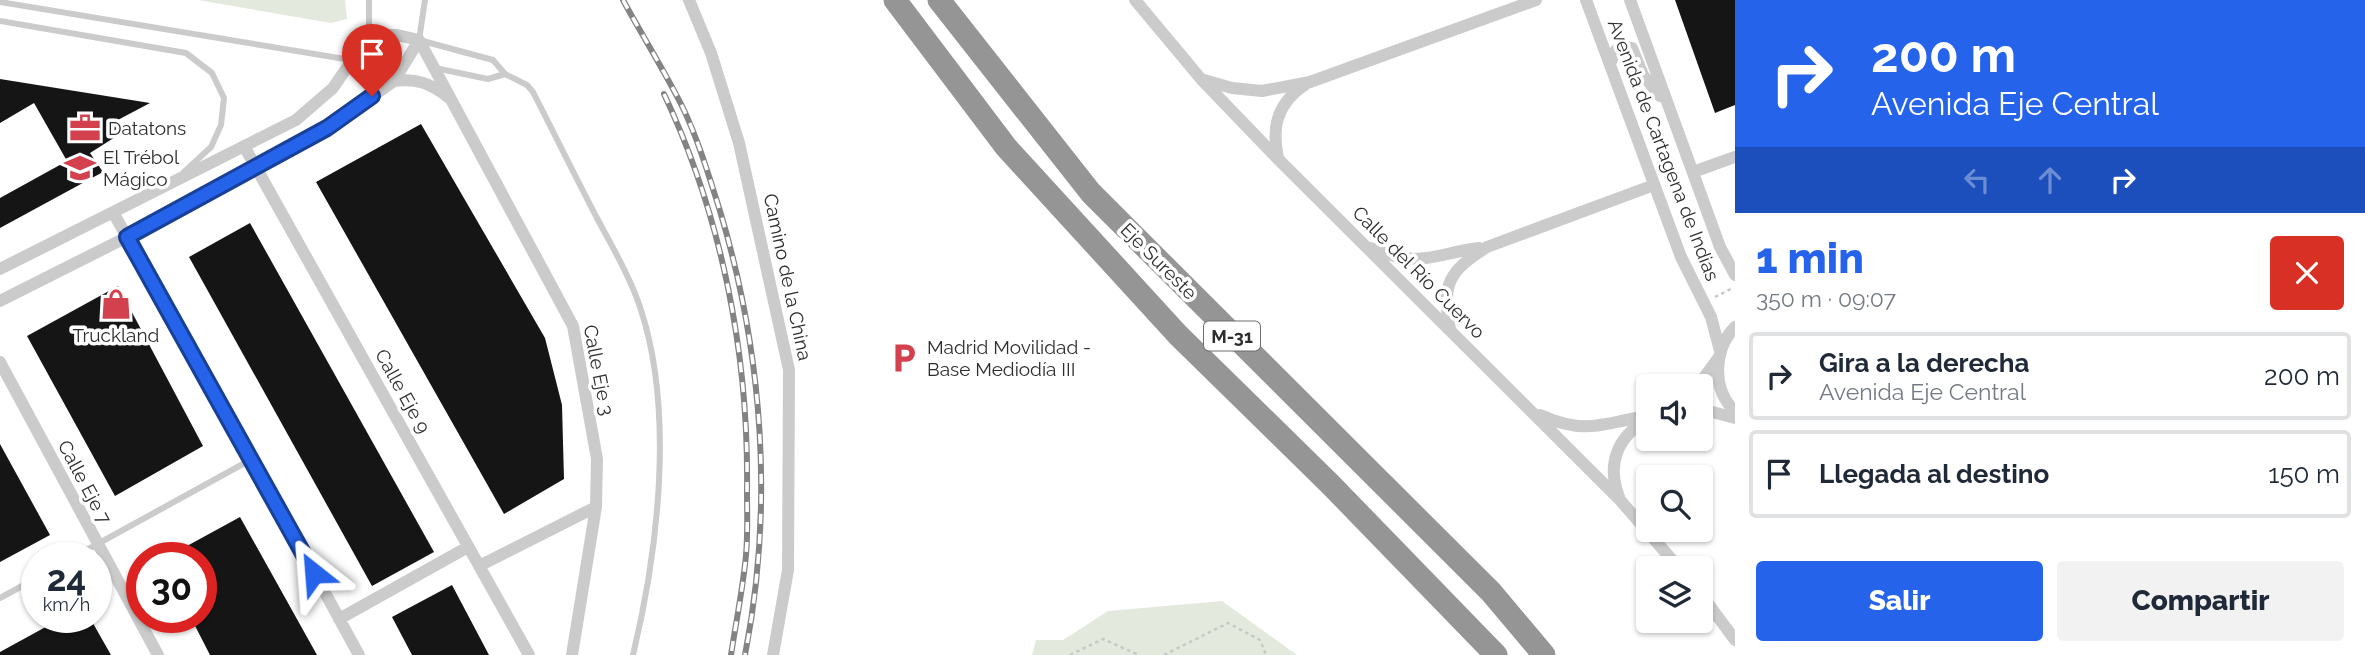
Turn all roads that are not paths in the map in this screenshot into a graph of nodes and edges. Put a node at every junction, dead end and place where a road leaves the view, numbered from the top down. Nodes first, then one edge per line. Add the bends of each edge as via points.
1 (369, 0) edge
2 (425, 0) edge
3 (689, 0) edge
4 (895, 0) edge
5 (939, 0) edge
6 (1135, 0) edge
7 (1586, 0) edge
8 (1630, 0) edge
9 (1529, 1) edge
10 (0, 2) edge
11 (0, 21) edge
12 (369, 35) junction
13 (419, 40) junction
14 (353, 61) junction
15 (1610, 64) junction
16 (434, 68) junction
17 (505, 74) junction
18 (1201, 79) junction
19 (394, 81) junction
20 (1310, 82) junction
21 (452, 100) junction
22 (1667, 104) junction
23 (244, 146) junction
24 (1735, 157) edge
25 (1278, 159) junction
26 (256, 165) junction
27 (1693, 172) junction
28 (177, 178) junction
29 (1654, 185) junction
30 (114, 214) junction
31 (127, 237) junction
32 (1363, 244) junction
33 (1487, 247) junction
34 (0, 269) edge
35 (1735, 275) edge
36 (0, 301) edge
37 (1735, 327) edge
38 (1450, 330) junction
39 (1720, 354) junction
40 (0, 362) edge
41 (1707, 374) edge
42 (1532, 411) junction
43 (1735, 411) edge
44 (1713, 412) edge
45 (1735, 418) edge
46 (1636, 420) edge
47 (1636, 426) edge
48 (252, 458) junction
49 (1620, 500) junction
50 (596, 507) junction
51 (96, 542) edge
52 (101, 542) edge
53 (468, 547) junction
54 (1669, 556) edge
55 (479, 566) junction
56 (112, 571) edge
57 (21, 587) edge
58 (0, 598) edge
59 (1713, 610) edge
60 (339, 620) junction
61 (1735, 640) edge
62 (158, 655) edge
63 (359, 655) edge
64 (529, 655) edge
65 (572, 655) edge
66 (633, 655) edge
67 (773, 655) edge
68 (1496, 655) edge
69 (1544, 655) edge

1 - 12 lane
2 - 13 lane
3 - 67 street, Camino de la China via 739,143 789,370 788,570
4 - 68 highway, Eje Sureste / M-31 via 1006,147 1178,335
5 - 69 highway, Eje Sureste / M-31 via 1091,193 1491,592
6 - 18 street, Calle del Río Cuervo
7 - 15 street, Avenida de Cartagena de Indias
8 - 22 street, Avenida de Cartagena de Indias
9 - 20 street
10 - 14 lane
11 - 28 lane via 186,53 212,72 224,98 222,125 211,147
12 - 13 street
12 - 14 street
13 - 16 street, Calle Eje 3
13 - 17 lane via 493,60
13 - 19 street
14 - 23 street via 333,89 296,120
15 - 22 street via 1616,50 1632,48 1643,75
15 - 29 street, Avenida de Cartagena de Indias
16 - 17 lane via 488,79
16 - 21 street, Calle Eje 3
17 - 66 lane via 533,92 624,269 640,307 652,357 660,489
18 - 20 street via 1246,91
18 - 25 street, Calle del Río Cuervo
19 - 21 street via 413,78
19 - 26 street via 327,128
20 - 25 street via 1296,90 1279,112 1275,135
21 - 50 street, Calle Eje 3 via 573,326 597,459
22 - 27 street, Avenida de Cartagena de Indias
23 - 26 street, Calle Eje 9
23 - 28 street
24 - 27 street
25 - 32 street, Calle del Río Cuervo
26 - 31 street
26 - 53 street, Calle Eje 9
27 - 35 street, Avenida de Cartagena de Indias
28 - 30 street
29 - 33 street
29 - 39 street, Avenida de Cartagena de Indias via 1681,257 1711,317
30 - 31 street
30 - 34 street
31 - 36 street
31 - 48 street
32 - 33 street via 1417,260
32 - 38 street, Calle del Río Cuervo
33 - 38 street via 1464,261 1451,278 1446,299
37 - 39 street
38 - 42 street, Calle del Río Cuervo
39 - 41 street
39 - 43 street, Avenida de Cartagena de Indias via 1721,390
40 - 51 street, Calle Eje 7
42 - 46 street via 1584,428
42 - 49 street, Calle del Río Cuervo
44 - 45 street
47 - 49 street via 1616,450 1613,472
48 - 52 lane
48 - 60 street
49 - 54 street, Calle del Río Cuervo
50 - 55 street
50 - 65 street, Calle Eje 3
53 - 55 street, Calle Eje 9
53 - 60 street
55 - 64 street, Calle Eje 9
56 - 62 street, Calle Eje 7
57 - 58 lane
59 - 61 street
60 - 63 street

